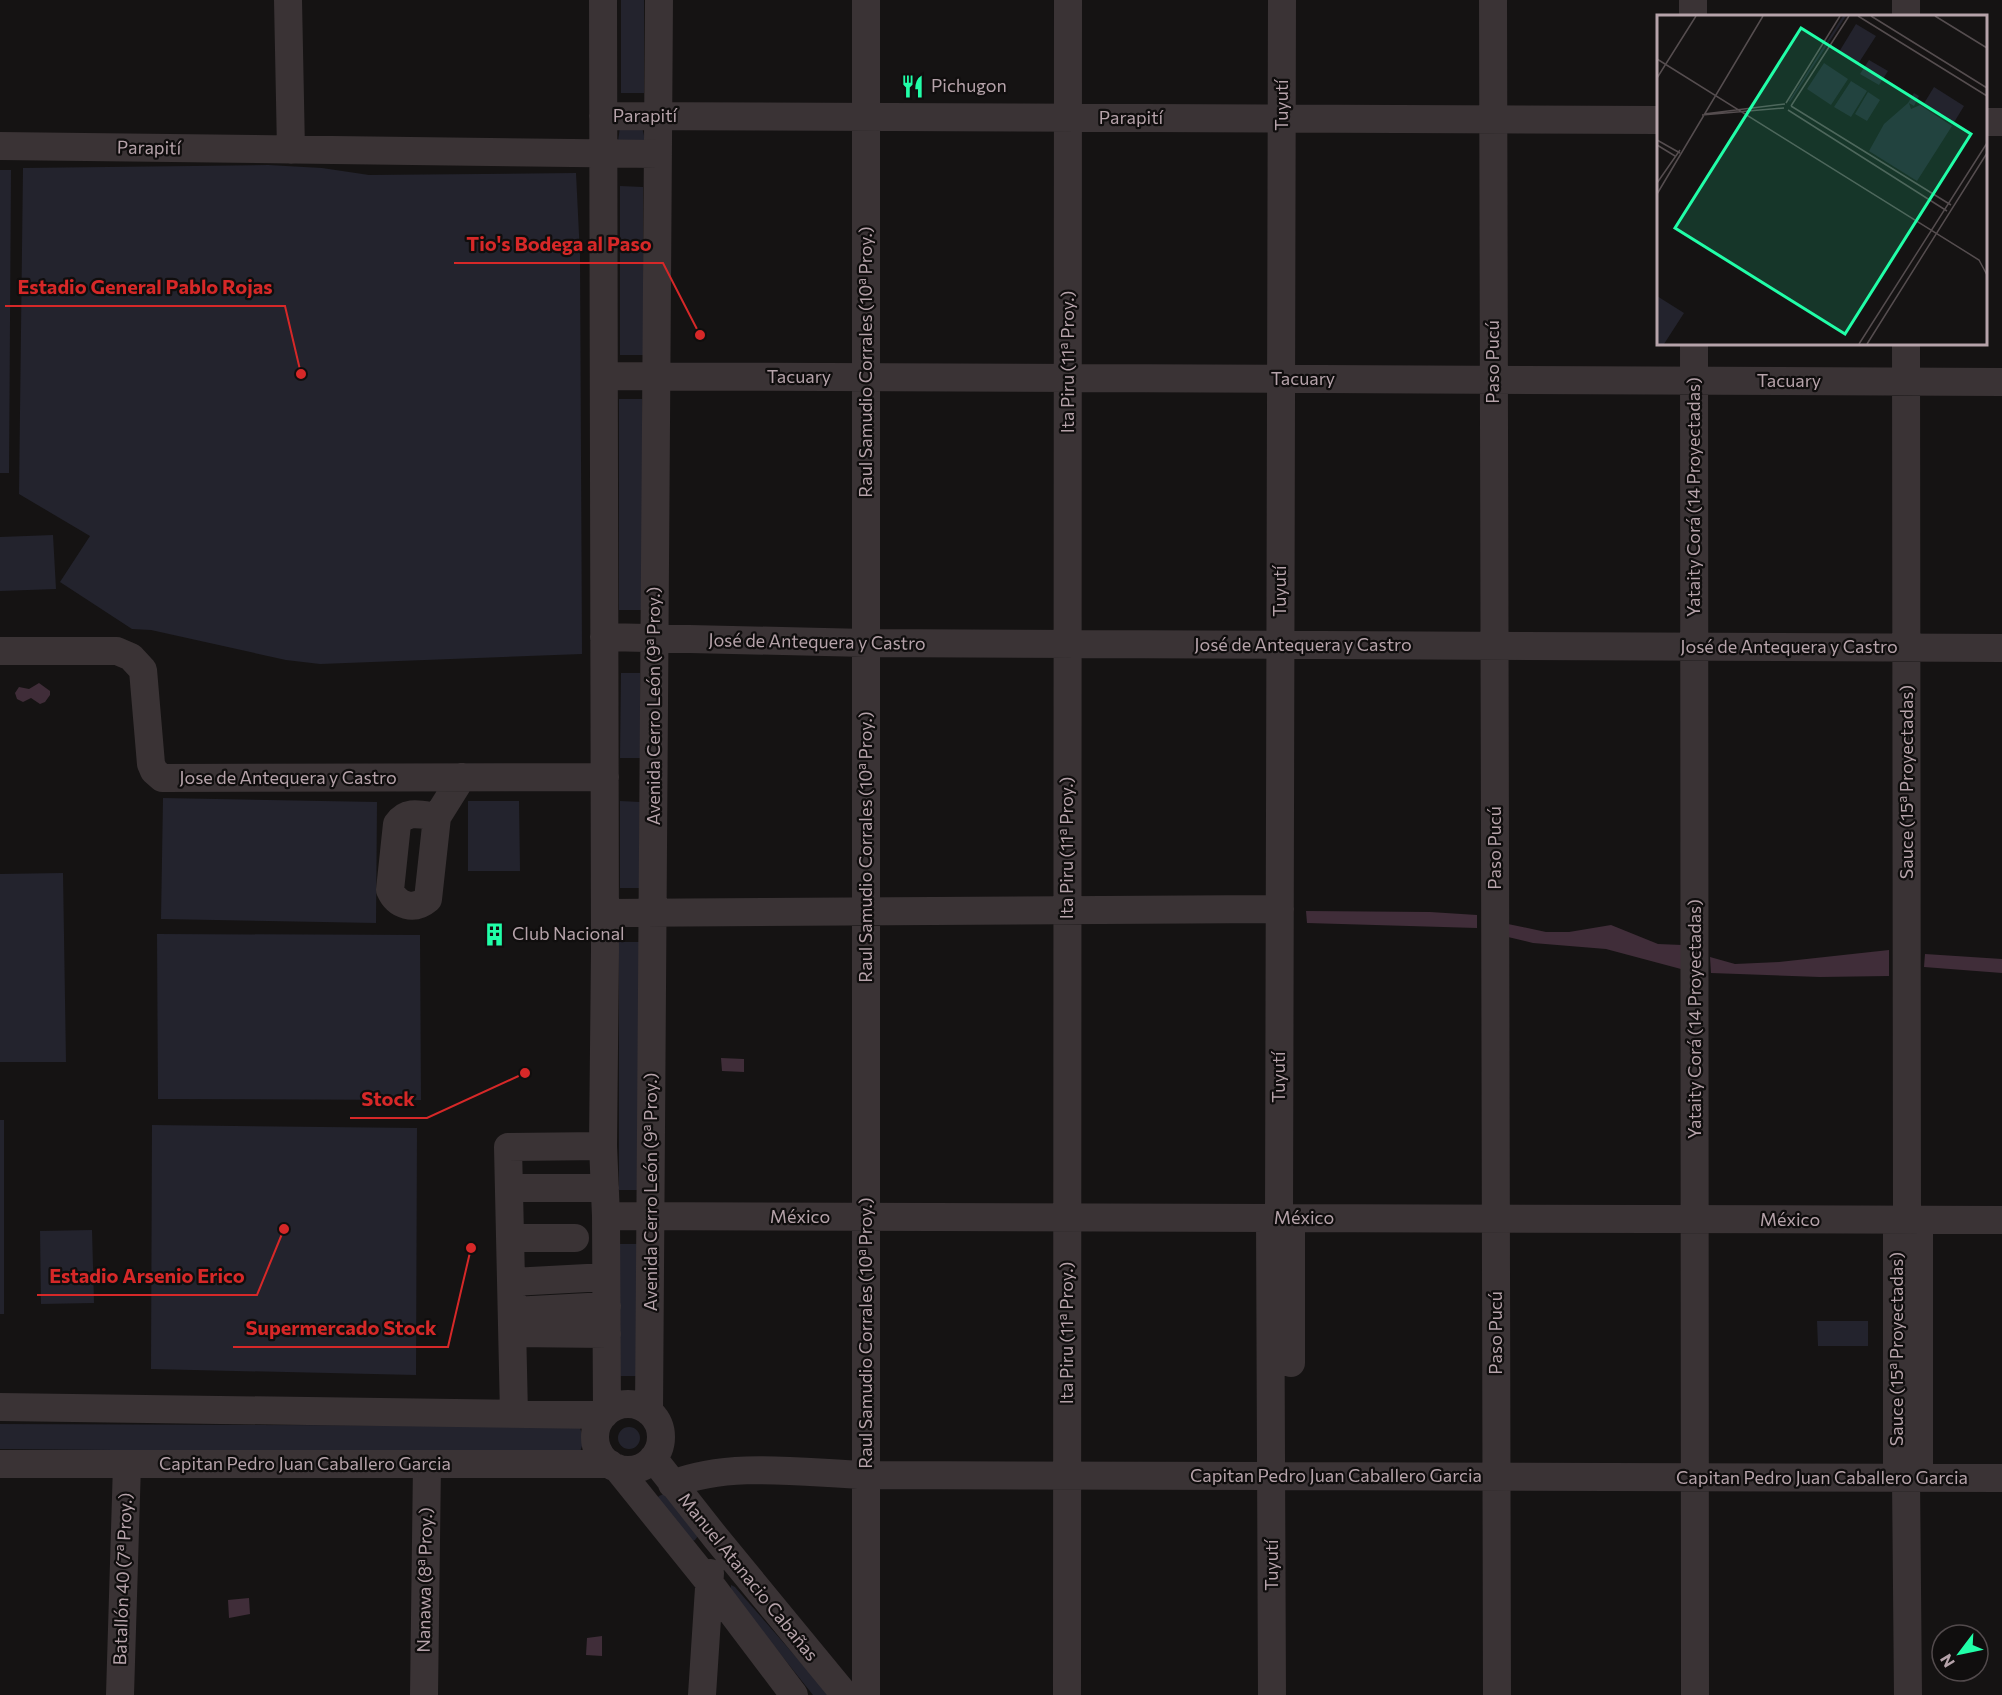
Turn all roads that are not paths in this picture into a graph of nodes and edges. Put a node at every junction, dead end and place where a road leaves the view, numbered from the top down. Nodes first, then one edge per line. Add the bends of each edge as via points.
1 (288, 0) edge
2 (603, 0) edge
3 (659, 0) edge
4 (866, 0) edge
5 (1068, 0) edge
6 (1282, 0) edge
7 (1492, 0) edge
8 (603, 116) junction
9 (658, 116) junction
10 (866, 117) junction
11 (1068, 118) junction
12 (1282, 119) junction
13 (1493, 120) junction
14 (1657, 120) edge
15 (0, 146) edge
16 (291, 150) junction
17 (604, 154) junction
18 (658, 154) junction
19 (1694, 345) edge
20 (1906, 345) edge
21 (604, 376) junction
22 (656, 376) junction
23 (867, 377) junction
24 (1068, 378) junction
25 (1281, 379) junction
26 (1494, 380) junction
27 (1694, 381) junction
28 (1906, 381) junction
29 (2002, 382) edge
30 (604, 637) junction
31 (654, 638) junction
32 (866, 643) junction
33 (1068, 644) junction
34 (1280, 645) junction
35 (1494, 646) junction
36 (1695, 646) junction
37 (1906, 647) junction
38 (2002, 648) edge
39 (0, 651) edge
40 (462, 777) junction
41 (605, 777) junction
42 (437, 818) dead end
43 (1067, 909) junction
44 (1280, 909) junction
45 (866, 910) junction
46 (653, 912) junction
47 (605, 913) junction
48 (603, 1146) junction
49 (509, 1188) junction
50 (605, 1188) junction
51 (606, 1216) junction
52 (650, 1217) junction
53 (866, 1217) junction
54 (1067, 1218) junction
55 (1280, 1218) junction
56 (1496, 1219) junction
57 (1695, 1220) junction
58 (1908, 1220) junction
59 (2002, 1220) edge
60 (511, 1238) junction
61 (575, 1238) dead end
62 (606, 1277) junction
63 (512, 1282) junction
64 (607, 1306) junction
65 (513, 1322) junction
66 (607, 1334) junction
67 (0, 1407) edge
68 (649, 1412) junction
69 (606, 1413) junction
70 (514, 1414) junction
71 (653, 1458) junction
72 (0, 1464) edge
73 (127, 1464) junction
74 (427, 1464) junction
75 (614, 1466) junction
76 (866, 1475) junction
77 (1067, 1476) junction
78 (1281, 1476) junction
79 (1496, 1477) junction
80 (1695, 1477) junction
81 (1907, 1478) junction
82 (2002, 1478) edge
83 (672, 1484) junction
84 (716, 1538) junction
85 (708, 1581) junction
86 (120, 1695) edge
87 (424, 1695) edge
88 (702, 1695) edge
89 (794, 1695) edge
90 (845, 1695) edge
91 (866, 1695) edge
92 (1067, 1695) edge
93 (1272, 1695) edge
94 (1290, 1695) edge
95 (1497, 1695) edge
96 (1695, 1695) edge
97 (1908, 1695) edge

1 - 16 street
2 - 8 street
3 - 9 street, Avenida Cerro León (9ª Proy.)
4 - 10 street, Raul Samudio Corrales (10ª Proy.)
5 - 11 street, Ita Piru (11ª Proy.)
6 - 12 street, Tuyutí
7 - 13 street, Paso Pucú
8 - 9 street, Parapití
8 - 17 street
9 - 10 street, Parapití
9 - 18 street, Avenida Cerro León (9ª Proy.)
10 - 11 street, Parapití
10 - 23 street, Raul Samudio Corrales (10ª Proy.)
11 - 12 street, Parapití
11 - 24 street, Ita Piru (11ª Proy.)
12 - 13 street, Parapití
12 - 25 street, Tuyutí
13 - 14 street, Parapití
13 - 26 street, Paso Pucú
15 - 16 street, Parapití
16 - 17 street, Parapití
17 - 18 street, Parapití
17 - 21 street
18 - 22 street, Avenida Cerro León (9ª Proy.)
19 - 27 street, Yataity Corá (14 Proyectadas)
20 - 28 street, Sauce (15ª Proyectadas)
21 - 22 street, Tacuary
21 - 30 street
22 - 23 street, Tacuary
22 - 31 street, Avenida Cerro León (9ª Proy.)
23 - 24 street, Tacuary
23 - 32 street, Raul Samudio Corrales (10ª Proy.)
24 - 25 street, Tacuary
24 - 33 street, Ita Piru (11ª Proy.)
25 - 26 street, Tacuary
25 - 34 street, Tuyutí
26 - 27 street, Tacuary
26 - 35 street, Paso Pucú
27 - 28 street, Tacuary
27 - 36 street, Yataity Corá (14 Proyectadas)
28 - 29 street, Tacuary
28 - 37 street, Sauce (15ª Proyectadas)
30 - 31 street, José de Antequera y Castro
30 - 41 street
31 - 32 street, José de Antequera y Castro
31 - 46 street, Avenida Cerro León (9ª Proy.)
32 - 33 street, José de Antequera y Castro
32 - 45 street, Raul Samudio Corrales (10ª Proy.)
33 - 34 street, José de Antequera y Castro
33 - 43 street, Ita Piru (11ª Proy.)
34 - 35 street, José de Antequera y Castro
34 - 44 street, Tuyutí
35 - 36 street, José de Antequera y Castro
35 - 56 street, Paso Pucú
36 - 37 street, José de Antequera y Castro
36 - 57 street, Yataity Corá (14 Proyectadas)
37 - 38 street, José de Antequera y Castro
37 - 58 street, Sauce (15ª Proyectadas)
39 - 40 street, Jose de Antequera y Castro via 117,651 131,657 143,670 151,764 162,778
40 - 41 street, Jose de Antequera y Castro
40 - 42 street
41 - 47 street
43 - 44 street
43 - 45 street
43 - 54 street, Ita Piru (11ª Proy.)
44 - 55 street, Tuyutí
45 - 46 street
45 - 53 street, Raul Samudio Corrales (10ª Proy.)
46 - 47 street
46 - 52 street, Avenida Cerro León (9ª Proy.)
47 - 48 street
48 - 49 street via 508,1147
48 - 50 street
49 - 50 street
49 - 60 street
50 - 51 street
51 - 52 street, México
51 - 62 street
52 - 53 street, México
52 - 68 street, Avenida Cerro León (9ª Proy.)
53 - 54 street, México
53 - 76 street, Raul Samudio Corrales (10ª Proy.)
54 - 55 street, México
54 - 77 street, Ita Piru (11ª Proy.)
55 - 56 street, México
55 - 78 street, Tuyutí
56 - 57 street, México
56 - 79 street, Paso Pucú
57 - 58 street, México
57 - 80 street, Yataity Corá (14 Proyectadas)
58 - 59 street, México
58 - 81 street, Sauce (15ª Proyectadas)
60 - 61 street
60 - 63 street
62 - 63 street
62 - 64 street
63 - 65 street
64 - 65 street
64 - 66 street
65 - 66 street
65 - 70 street
66 - 69 street
67 - 70 street
68 - 69 street via 628,1404
68 - 71 street via 661,1436
69 - 70 street
69 - 75 street via 598,1424 595,1439 599,1453
71 - 75 street via 637,1468
71 - 83 street, Manuel Atanacio Cabañas
72 - 73 street, Capitan Pedro Juan Caballero Garcia
73 - 74 street, Capitan Pedro Juan Caballero Garcia
73 - 86 street, Batallón 40 (7ª Proy.)
74 - 75 street, Capitan Pedro Juan Caballero Garcia
74 - 87 street, Nanawa (8ª Proy.)
75 - 85 street, Manuel Atanacio Cabañas
76 - 77 street, Capitan Pedro Juan Caballero Garcia
76 - 83 street, Capitan Pedro Juan Caballero Garcia via 726,1472 692,1476
76 - 91 street, Raul Samudio Corrales (10ª Proy.)
77 - 78 street, Capitan Pedro Juan Caballero Garcia
77 - 92 street, Ita Piru (11ª Proy.)
78 - 79 street, Capitan Pedro Juan Caballero Garcia
78 - 93 street, Tuyutí
78 - 94 street, Tuyutí
79 - 80 street, Capitan Pedro Juan Caballero Garcia
79 - 95 street, Paso Pucú
80 - 81 street, Capitan Pedro Juan Caballero Garcia
80 - 96 street, Yataity Corá (14 Proyectadas)
81 - 82 street, Capitan Pedro Juan Caballero Garcia
81 - 97 street, Sauce (15ª Proyectadas)
83 - 84 street, Manuel Atanacio Cabañas
84 - 85 street
84 - 90 street, Manuel Atanacio Cabañas
85 - 88 street
85 - 89 street, Manuel Atanacio Cabañas

